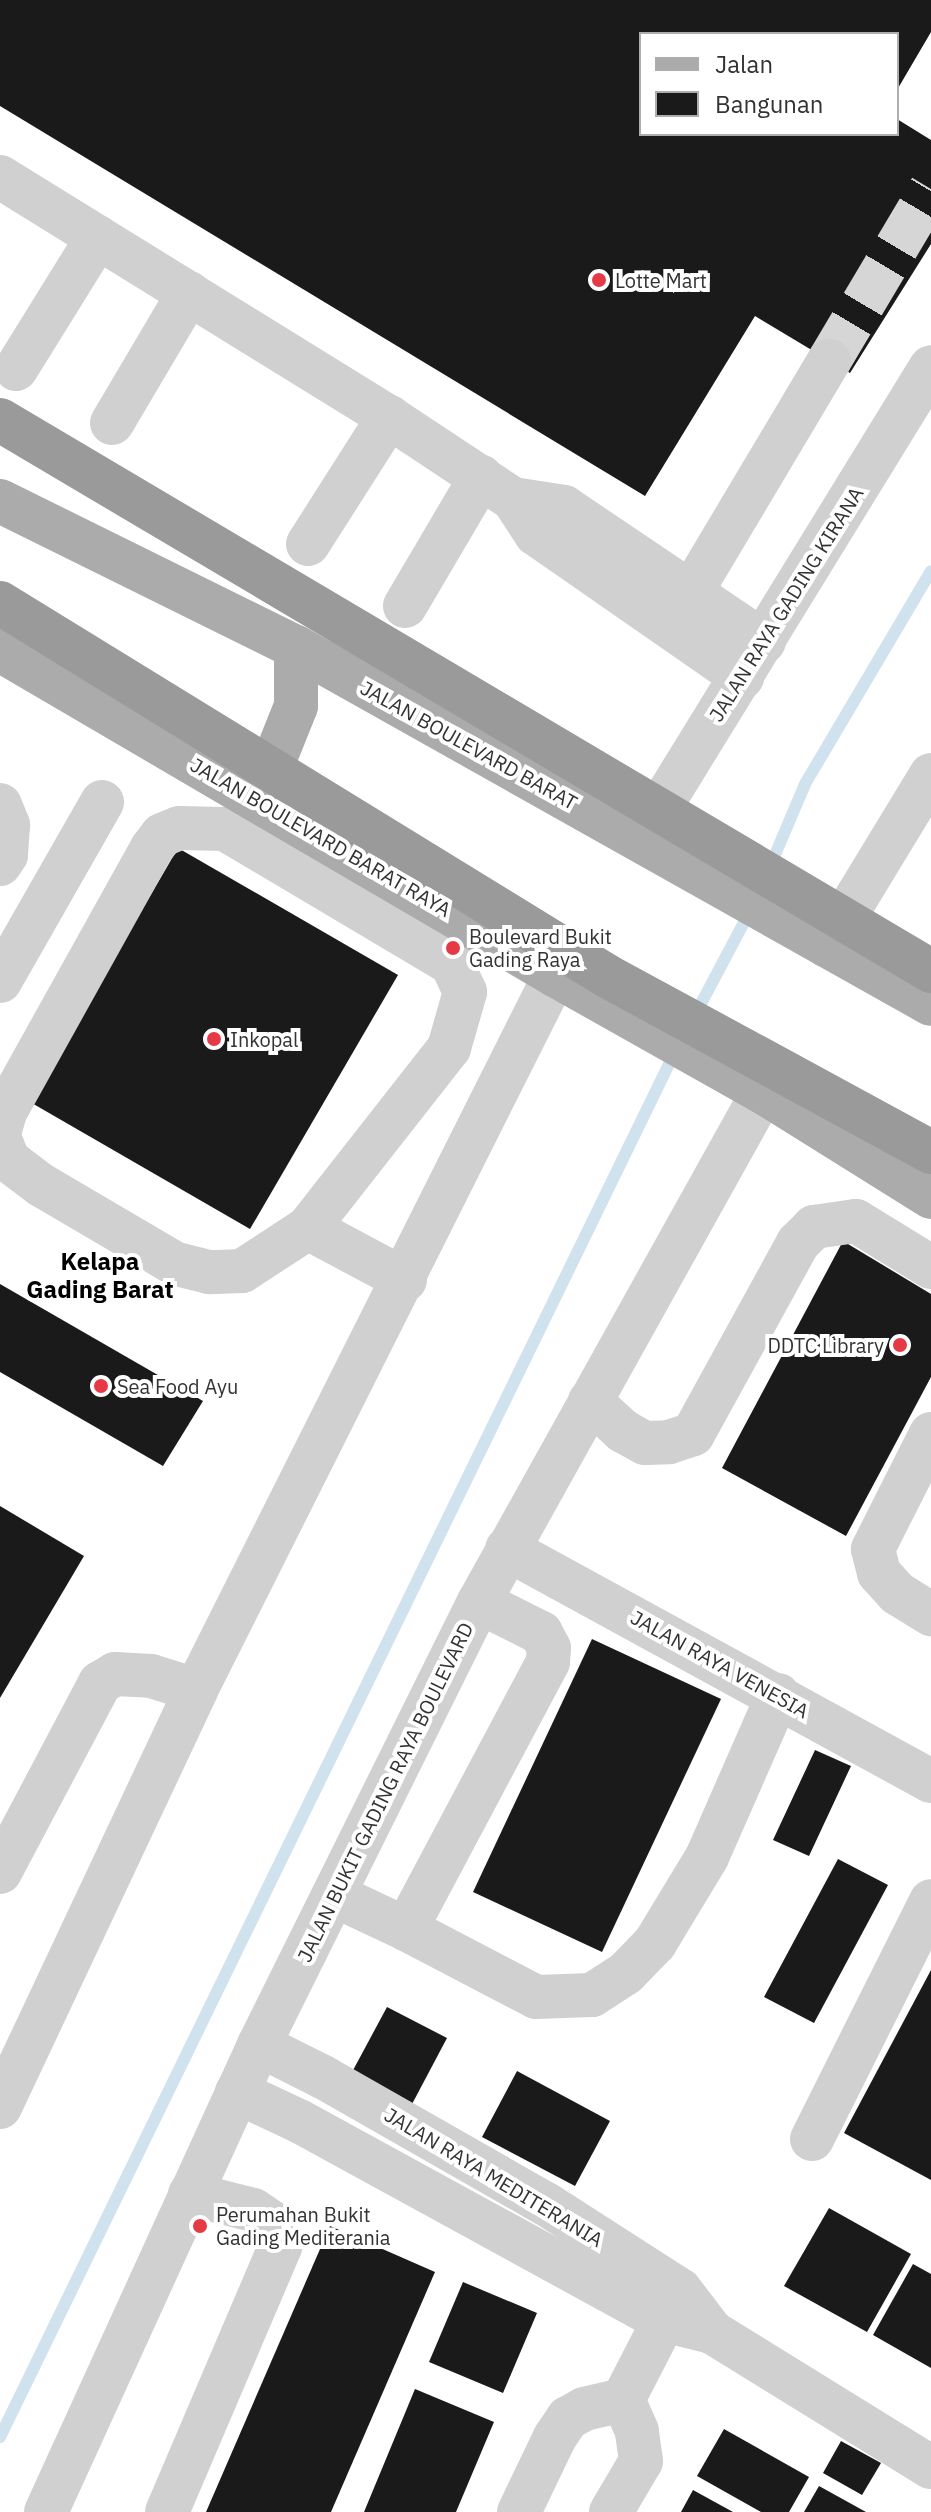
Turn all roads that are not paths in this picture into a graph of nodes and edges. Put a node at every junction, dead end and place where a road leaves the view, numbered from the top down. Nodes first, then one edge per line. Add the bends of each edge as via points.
1 (3, 186) edge
2 (98, 237) junction
3 (189, 293) junction
4 (829, 361) tunnel mouth
5 (931, 367) edge
6 (16, 369) dead end
7 (389, 417) junction
8 (0, 420) edge
9 (112, 423) dead end
10 (497, 488) junction
11 (0, 501) edge
12 (308, 544) dead end
13 (0, 603) edge
14 (405, 606) dead end
15 (682, 609) junction
16 (296, 647) junction
17 (0, 650) edge
18 (753, 659) junction
19 (931, 775) edge
20 (102, 802) dead end
21 (0, 805) edge
22 (234, 811) junction
23 (655, 849) junction
24 (0, 864) edge
25 (836, 930) junction
26 (931, 963) edge
27 (931, 971) edge
28 (555, 975) junction
29 (0, 981) edge
30 (931, 1004) edge
31 (754, 1086) junction
32 (0, 1130) edge
33 (0, 1139) edge
34 (931, 1152) edge
35 (931, 1197) edge
36 (308, 1228) junction
37 (931, 1267) edge
38 (405, 1280) junction
39 (582, 1415) junction
40 (931, 1434) edge
41 (515, 1536) junction
42 (479, 1602) junction
43 (931, 1614) edge
44 (196, 1690) junction
45 (778, 1695) junction
46 (931, 1781) edge
47 (0, 1872) edge
48 (334, 1895) junction
49 (931, 1901) edge
50 (406, 1929) junction
51 (259, 2045) junction
52 (237, 2092) junction
53 (0, 2107) edge
54 (812, 2139) dead end
55 (493, 2174) junction
56 (190, 2194) junction
57 (470, 2214) junction
58 (671, 2305) junction
59 (623, 2400) junction
60 (931, 2467) edge
61 (46, 2512) edge
62 (167, 2512) edge
63 (519, 2512) edge
64 (611, 2512) edge

1 - 2 street
2 - 3 street
2 - 6 street
3 - 7 street
3 - 9 street
4 - 15 street
5 - 18 street, JALAN RAYA GADING KIRANA
7 - 10 street
7 - 12 street
8 - 27 highway, bridge
10 - 14 street
10 - 15 street via 536,534
11 - 16 main road, JALAN BOULEVARD BARAT
13 - 34 highway, bridge via 607,976
15 - 18 street
16 - 22 main road via 296,706 274,761
16 - 23 main road, JALAN BOULEVARD BARAT
17 - 22 main road, JALAN BOULEVARD BARAT RAYA
18 - 23 street, JALAN RAYA GADING KIRANA
19 - 25 street
20 - 29 street
21 - 24 street via 8,825 6,855
22 - 28 main road, JALAN BOULEVARD BARAT RAYA
22 - 32 street via 162,835 33,1060
22 - 36 street via 452,964 465,992 449,1048
23 - 25 main road, JALAN BOULEVARD BARAT via 784,922
25 - 26 street
25 - 30 main road, JALAN BOULEVARD BARAT
28 - 31 main road, JALAN BOULEVARD BARAT RAYA
28 - 38 street
31 - 35 main road, JALAN BOULEVARD BARAT RAYA
31 - 39 street, JALAN BUKIT GADING RAYA BOULEVARD
33 - 36 street via 8,1160 41,1185 174,1263 209,1272 242,1271
36 - 38 street
37 - 39 street via 856,1221 814,1227 798,1243 693,1434 645,1443
38 - 44 street
39 - 41 street, JALAN BUKIT GADING RAYA BOULEVARD
40 - 43 street via 873,1549 879,1573 897,1593
41 - 42 street, JALAN BUKIT GADING RAYA BOULEVARD
41 - 45 street, JALAN RAYA VENESIA
42 - 48 street, JALAN BUKIT GADING RAYA BOULEVARD
42 - 50 street via 541,1633 549,1648 548,1662
44 - 47 street via 151,1676 115,1674 100,1683
44 - 53 street
45 - 46 street, JALAN RAYA VENESIA
45 - 50 street via 707,1857 655,1943 592,1995 536,1997
48 - 50 street
48 - 51 street, JALAN BUKIT GADING RAYA BOULEVARD
49 - 54 street
51 - 52 street, JALAN BUKIT GADING RAYA BOULEVARD
51 - 55 street, JALAN RAYA MEDITERANIA
52 - 56 street, JALAN BUKIT GADING RAYA BOULEVARD
52 - 57 street, JALAN RAYA MEDITERANIA
55 - 57 street
55 - 58 street, JALAN RAYA MEDITERANIA
56 - 61 street, JALAN BUKIT GADING RAYA BOULEVARD
56 - 62 street via 253,2210 277,2226 280,2247
57 - 58 street, JALAN RAYA MEDITERANIA
58 - 59 street
58 - 60 street, JALAN RAYA MEDITERANIA
59 - 63 street via 568,2418
59 - 64 street via 637,2431 641,2461

